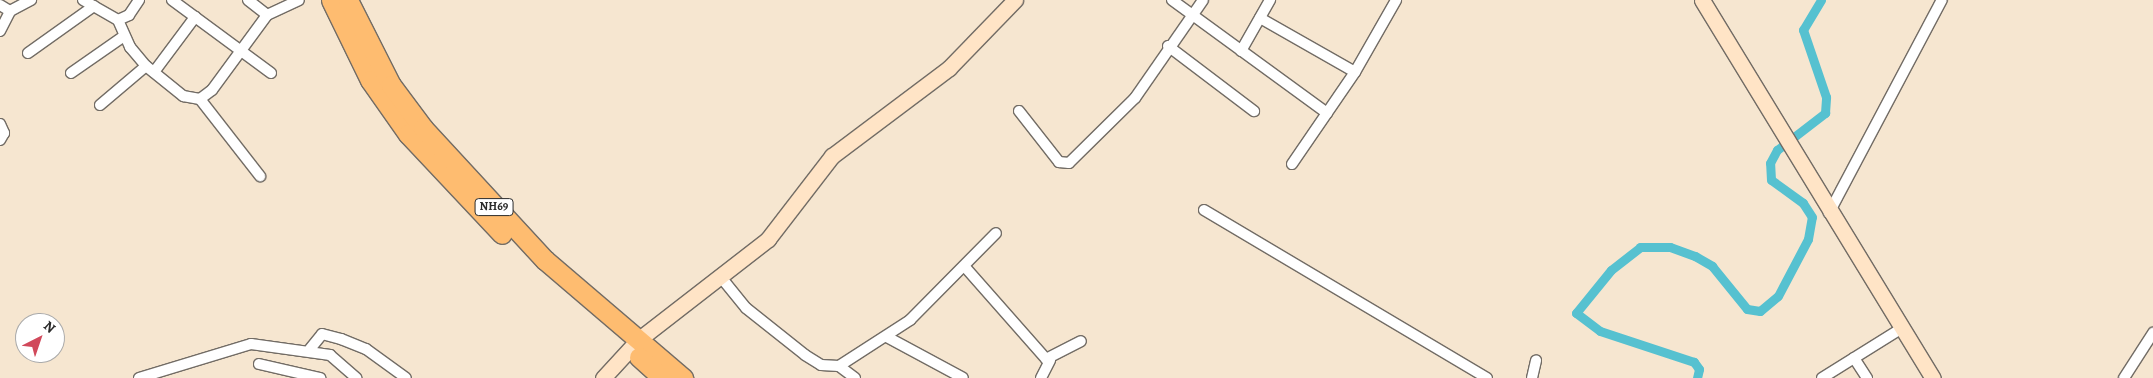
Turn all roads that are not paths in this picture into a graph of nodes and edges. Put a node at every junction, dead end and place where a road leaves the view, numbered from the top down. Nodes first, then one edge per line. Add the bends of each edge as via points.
1 (30, 0) edge
2 (83, 0) edge
3 (139, 0) edge
4 (172, 0) edge
5 (248, 0) edge
6 (299, 0) edge
7 (331, 0) edge
8 (348, 0) edge
9 (1015, 0) edge
10 (1172, 0) edge
11 (1203, 0) edge
12 (1270, 0) edge
13 (1396, 0) edge
14 (1702, 0) edge
15 (1942, 0) edge
16 (0, 5) edge
17 (94, 6) junction
18 (10, 11) junction
19 (267, 15) junction
20 (1192, 15) junction
21 (196, 17) junction
22 (1260, 18) junction
23 (118, 20) junction
24 (0, 31) edge
25 (124, 36) junction
26 (1168, 46) junction
27 (242, 50) junction
28 (1241, 51) junction
29 (28, 53) dead end
30 (150, 69) junction
31 (1355, 72) junction
32 (71, 73) dead end
33 (271, 73) dead end
34 (200, 99) junction
35 (100, 105) dead end
36 (1019, 111) dead end
37 (1254, 111) dead end
38 (1327, 113) junction
39 (403, 115) junction
40 (0, 124) edge
41 (0, 140) edge
42 (1292, 164) dead end
43 (260, 176) dead end
44 (1204, 210) dead end
45 (1829, 213) junction
46 (996, 233) dead end
47 (965, 267) junction
48 (720, 276) junction
49 (1902, 328) junction
50 (2153, 333) edge
51 (887, 336) junction
52 (1081, 342) dead end
53 (634, 344) junction
54 (310, 349) junction
55 (1854, 358) junction
56 (1050, 360) junction
57 (1536, 360) dead end
58 (259, 364) dead end
59 (839, 366) junction
60 (139, 378) edge
61 (320, 378) edge
62 (356, 378) edge
63 (406, 378) edge
64 (603, 378) edge
65 (662, 378) edge
66 (683, 378) edge
67 (855, 378) edge
68 (963, 378) edge
69 (1041, 378) edge
70 (1486, 378) edge
71 (1532, 378) edge
72 (1822, 378) edge
73 (1867, 378) edge
74 (1933, 378) edge
75 (2124, 378) edge

1 - 18 street
2 - 17 street
3 - 23 street via 129,16
4 - 21 street
5 - 19 street
6 - 19 street
7 - 39 highway, NH69 via 370,80
8 - 39 highway, NH69
9 - 48 street via 949,68 832,156 768,239
10 - 20 street
11 - 20 street
12 - 22 street
13 - 31 street
14 - 45 street
15 - 45 street
16 - 18 street
17 - 23 street
17 - 29 street
18 - 24 street
19 - 27 street
20 - 26 street
20 - 28 street
21 - 27 street
21 - 30 street
22 - 28 street
22 - 31 street
23 - 25 street
25 - 30 street
25 - 32 street
26 - 36 street via 1135,98 1069,163 1060,162
26 - 37 street
27 - 33 street
27 - 34 street
28 - 38 street
30 - 34 street via 183,96
30 - 35 street
31 - 38 street
34 - 43 street
38 - 42 street
39 - 53 highway, NH69 via 452,185 512,245
40 - 41 street via 4,133
44 - 70 street
45 - 49 street
46 - 47 street
47 - 51 street
47 - 56 street via 1040,356
48 - 53 street
48 - 59 street via 746,308 790,344 821,365
49 - 55 street
49 - 74 street
50 - 75 street
51 - 59 street
51 - 68 street
52 - 56 street
53 - 64 street
53 - 65 highway, NH69
53 - 66 highway, NH69
54 - 60 street via 238,344
54 - 62 street via 330,355
54 - 63 street via 322,334 341,339 366,349
55 - 72 street
55 - 73 street
56 - 69 street
57 - 71 street
58 - 61 street
59 - 67 street

